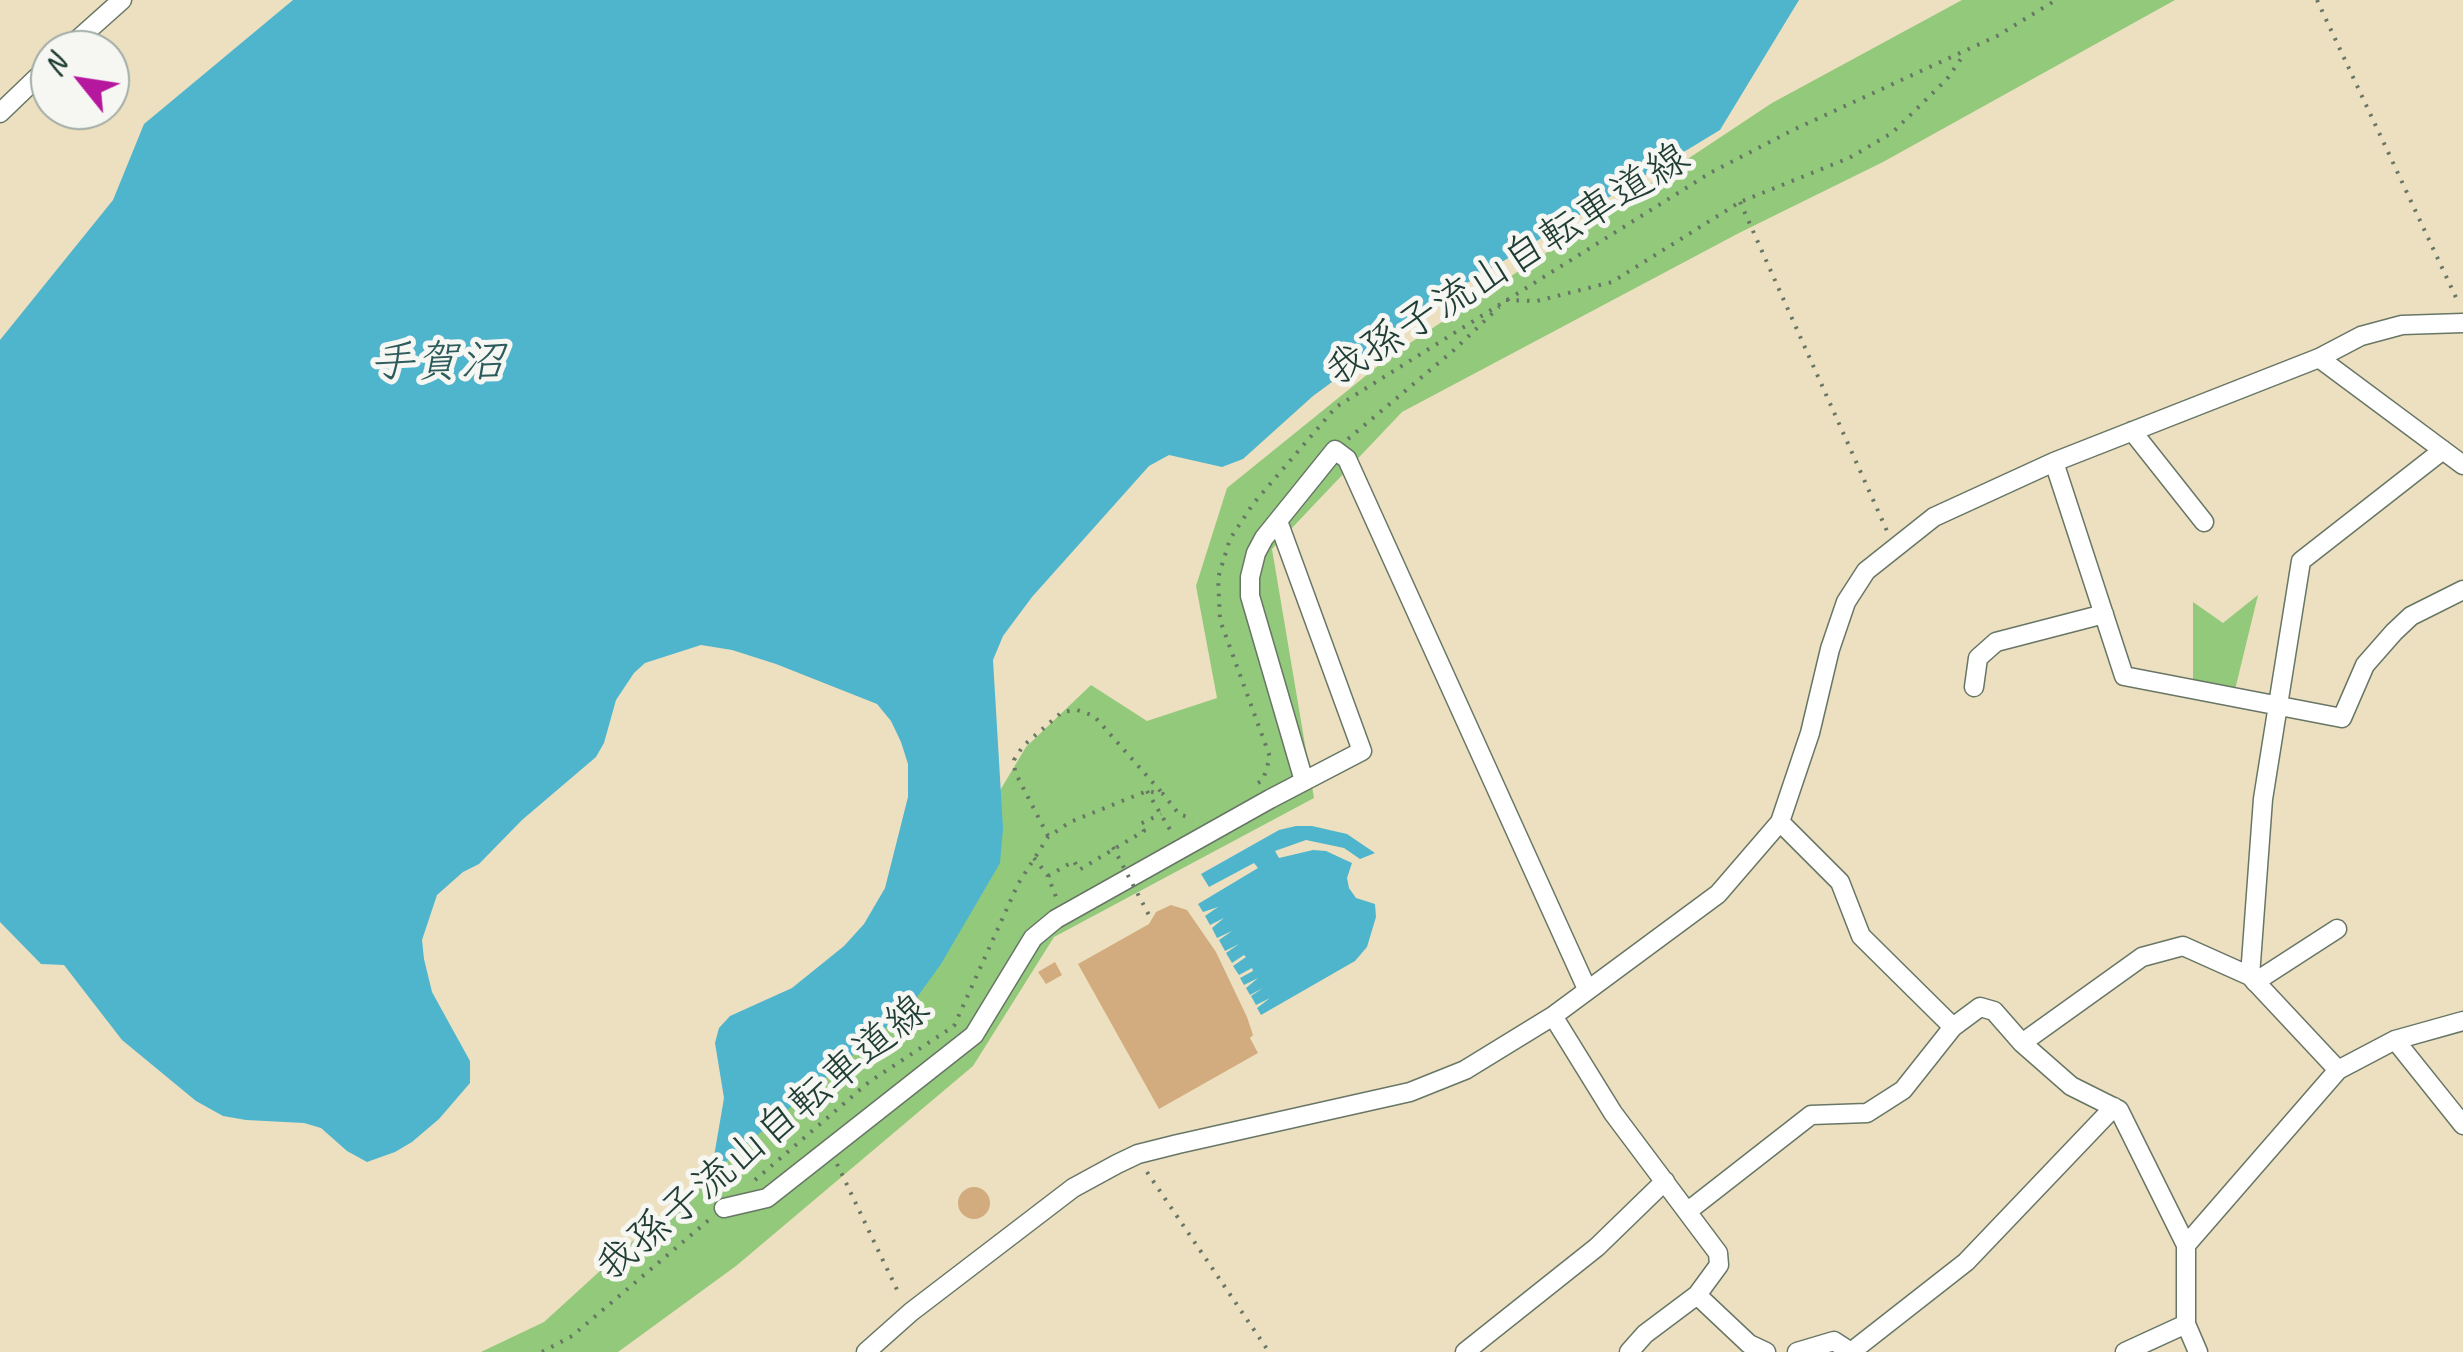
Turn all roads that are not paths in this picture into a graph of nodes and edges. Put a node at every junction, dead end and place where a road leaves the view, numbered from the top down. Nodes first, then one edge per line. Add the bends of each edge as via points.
1 (122, 0) edge
2 (88, 30) edge
3 (30, 85) edge
4 (0, 114) edge
5 (2463, 323) edge
6 (2319, 358) junction
7 (2132, 432) junction
8 (2443, 450) junction
9 (2054, 462) junction
10 (2463, 465) edge
11 (1278, 521) junction
12 (2204, 522) dead end
13 (2463, 590) edge
14 (2104, 614) junction
15 (1974, 687) dead end
16 (2279, 707) junction
17 (1304, 781) junction
18 (1780, 822) junction
19 (2336, 929) dead end
20 (2253, 979) junction
21 (1586, 989) junction
22 (1553, 1016) junction
23 (2463, 1021) edge
24 (1953, 1027) junction
25 (2395, 1040) junction
26 (2022, 1044) junction
27 (2338, 1070) junction
28 (2114, 1107) junction
29 (2463, 1126) edge
30 (1665, 1181) junction
31 (724, 1208) road end
32 (1688, 1211) junction
33 (2186, 1245) junction
34 (1697, 1295) junction
35 (2186, 1324) junction
36 (866, 1352) edge
37 (1465, 1352) edge
38 (1629, 1352) edge
39 (1766, 1352) edge
40 (1797, 1352) edge
41 (1850, 1352) edge
42 (2125, 1352) edge
43 (2198, 1352) edge

1 - 2 street
3 - 4 street
5 - 6 street via 2402,325
6 - 7 street
6 - 8 street
7 - 9 street
7 - 12 street
8 - 10 street
8 - 16 street via 2301,562
9 - 14 street
9 - 18 street via 1934,518 1866,571 1846,602
11 - 17 street via 1256,554 1250,596
11 - 17 street via 1362,751
11 - 21 street via 1335,450 1347,459
13 - 16 street via 2394,632 2365,665 2342,718
14 - 15 street via 1996,642 1978,658
14 - 16 street via 2124,676
16 - 20 street via 2263,799
17 - 31 street via 1056,919 1032,938 974,1035 767,1198
18 - 21 street via 1718,894
18 - 24 street via 1840,882 1861,936
19 - 20 street
20 - 26 street via 2183,946 2142,958
20 - 27 street
21 - 22 street
22 - 30 street
22 - 36 street via 1465,1070 1410,1092 1138,1154 1073,1188
23 - 25 street
24 - 26 street via 1980,1008 1994,1011
24 - 32 street via 1903,1090 1867,1113 1811,1115
25 - 27 street
25 - 29 street
26 - 28 street via 2071,1086
27 - 33 street
28 - 33 street
28 - 41 street via 1966,1262
30 - 32 street
30 - 37 street via 1597,1247
32 - 34 street via 1718,1253 1719,1265
33 - 35 street
34 - 38 street
34 - 39 street
35 - 42 street
35 - 43 street
40 - 41 street via 1834,1341

